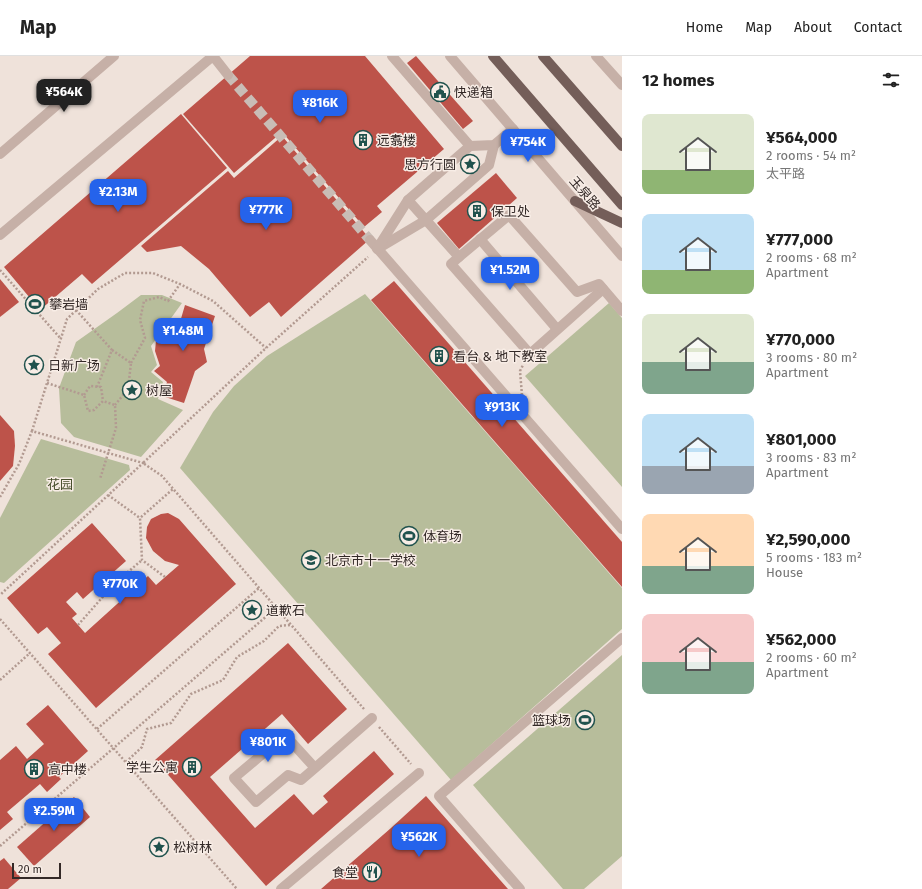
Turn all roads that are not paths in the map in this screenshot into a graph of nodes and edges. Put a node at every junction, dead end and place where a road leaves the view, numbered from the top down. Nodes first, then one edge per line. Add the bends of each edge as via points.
1 (114, 56) edge
2 (392, 56) edge
3 (450, 56) edge
4 (493, 56) edge
5 (543, 56) edge
6 (596, 56) edge
7 (228, 75) tunnel mouth
8 (622, 85) edge
9 (513, 129) junction
10 (494, 145) junction
11 (470, 146) junction
12 (622, 146) edge
13 (0, 154) edge
14 (408, 200) junction
15 (575, 201) junction
16 (622, 205) edge
17 (426, 220) junction
18 (622, 223) edge
19 (0, 235) edge
20 (480, 239) junction
21 (370, 240) tunnel mouth
22 (377, 249) junction
23 (622, 256) edge
24 (459, 257) junction
25 (603, 290) junction
26 (622, 311) edge
27 (557, 329) junction
28 (622, 529) edge
29 (622, 638) edge
30 (372, 718) road end
31 (315, 768) junction
32 (419, 773) road end
33 (281, 889) edge
34 (520, 889) edge

1 - 13 street
2 - 11 street
3 - 9 street, 玉泉路
4 - 16 main road, 玉泉路
5 - 12 main road
6 - 8 street
7 - 19 street via 212,56
9 - 10 street
9 - 15 street, 玉泉路
10 - 11 street
10 - 17 street via 488,165
11 - 14 street
14 - 17 street
14 - 22 street
15 - 18 main road
15 - 23 street, 玉泉路
17 - 22 street
17 - 24 street
20 - 24 street
20 - 25 street via 509,215 577,292 599,284
20 - 27 street
21 - 22 street
22 - 28 street
24 - 27 street via 451,264 530,354
25 - 26 street
25 - 27 street
29 - 34 street via 439,796
30 - 31 street
31 - 31 street via 284,735 234,778 256,802 288,774 301,780
32 - 33 street

